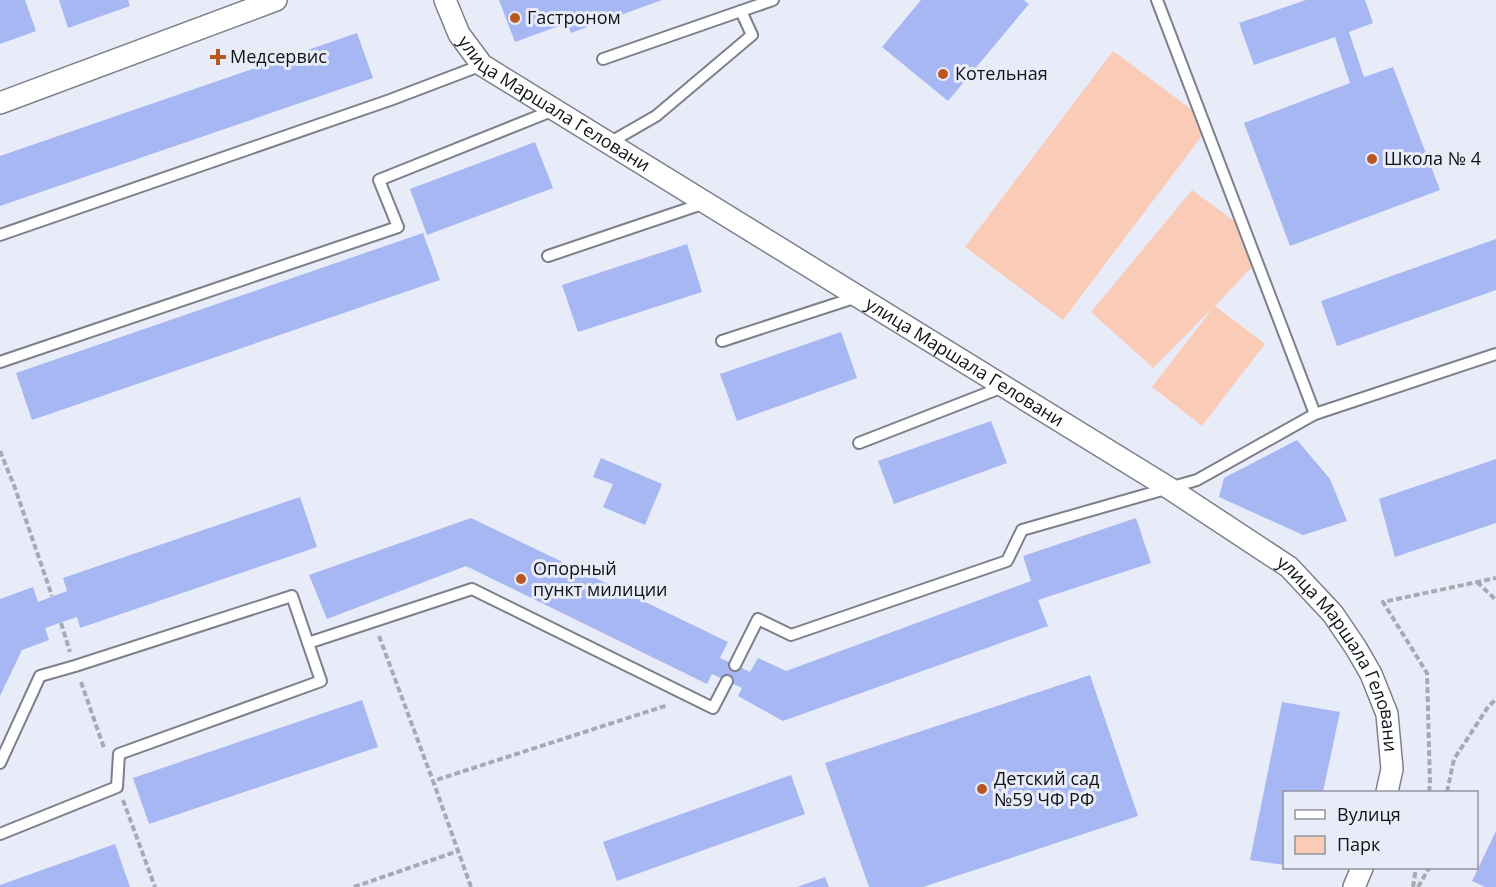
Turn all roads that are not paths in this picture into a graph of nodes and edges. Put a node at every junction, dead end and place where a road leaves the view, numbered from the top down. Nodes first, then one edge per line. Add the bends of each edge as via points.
1 (276, 0) edge
2 (445, 0) edge
3 (773, 0) edge
4 (1157, 0) edge
5 (741, 11) junction
6 (603, 59) dead end
7 (482, 65) junction
8 (0, 104) edge
9 (554, 110) junction
10 (609, 144) junction
11 (705, 203) junction
12 (0, 235) edge
13 (548, 256) dead end
14 (857, 297) junction
15 (722, 341) dead end
16 (1496, 354) edge
17 (0, 362) edge
18 (1003, 387) junction
19 (1315, 414) junction
20 (859, 443) dead end
21 (1169, 488) junction
22 (308, 643) junction
23 (735, 665) dead end
24 (727, 681) dead end
25 (0, 763) edge
26 (1387, 791) edge
27 (0, 834) edge
28 (1361, 869) edge
29 (1354, 887) edge

1 - 8 street
2 - 7 street, улица Маршала Геловани via 459,34
3 - 5 lane
4 - 19 lane
5 - 6 lane
5 - 10 lane via 752,35 656,116
7 - 9 street, улица Маршала Геловани
7 - 12 lane
9 - 10 street, улица Маршала Геловани
9 - 17 lane via 379,180 398,227
10 - 11 street, улица Маршала Геловани
11 - 13 lane
11 - 14 street, улица Маршала Геловани
14 - 15 lane
14 - 18 street, улица Маршала Геловани
16 - 19 lane
18 - 20 lane
18 - 21 street, улица Маршала Геловани
19 - 21 lane via 1197,480
21 - 23 lane via 1022,530 1007,561 791,635 759,619
21 - 26 street, улица Маршала Геловани via 1289,567 1333,614 1371,674 1387,714 1392,769
22 - 24 lane via 472,589 713,708
22 - 25 lane via 292,596 40,676
22 - 27 lane via 321,681 119,754 117,787
28 - 29 street

